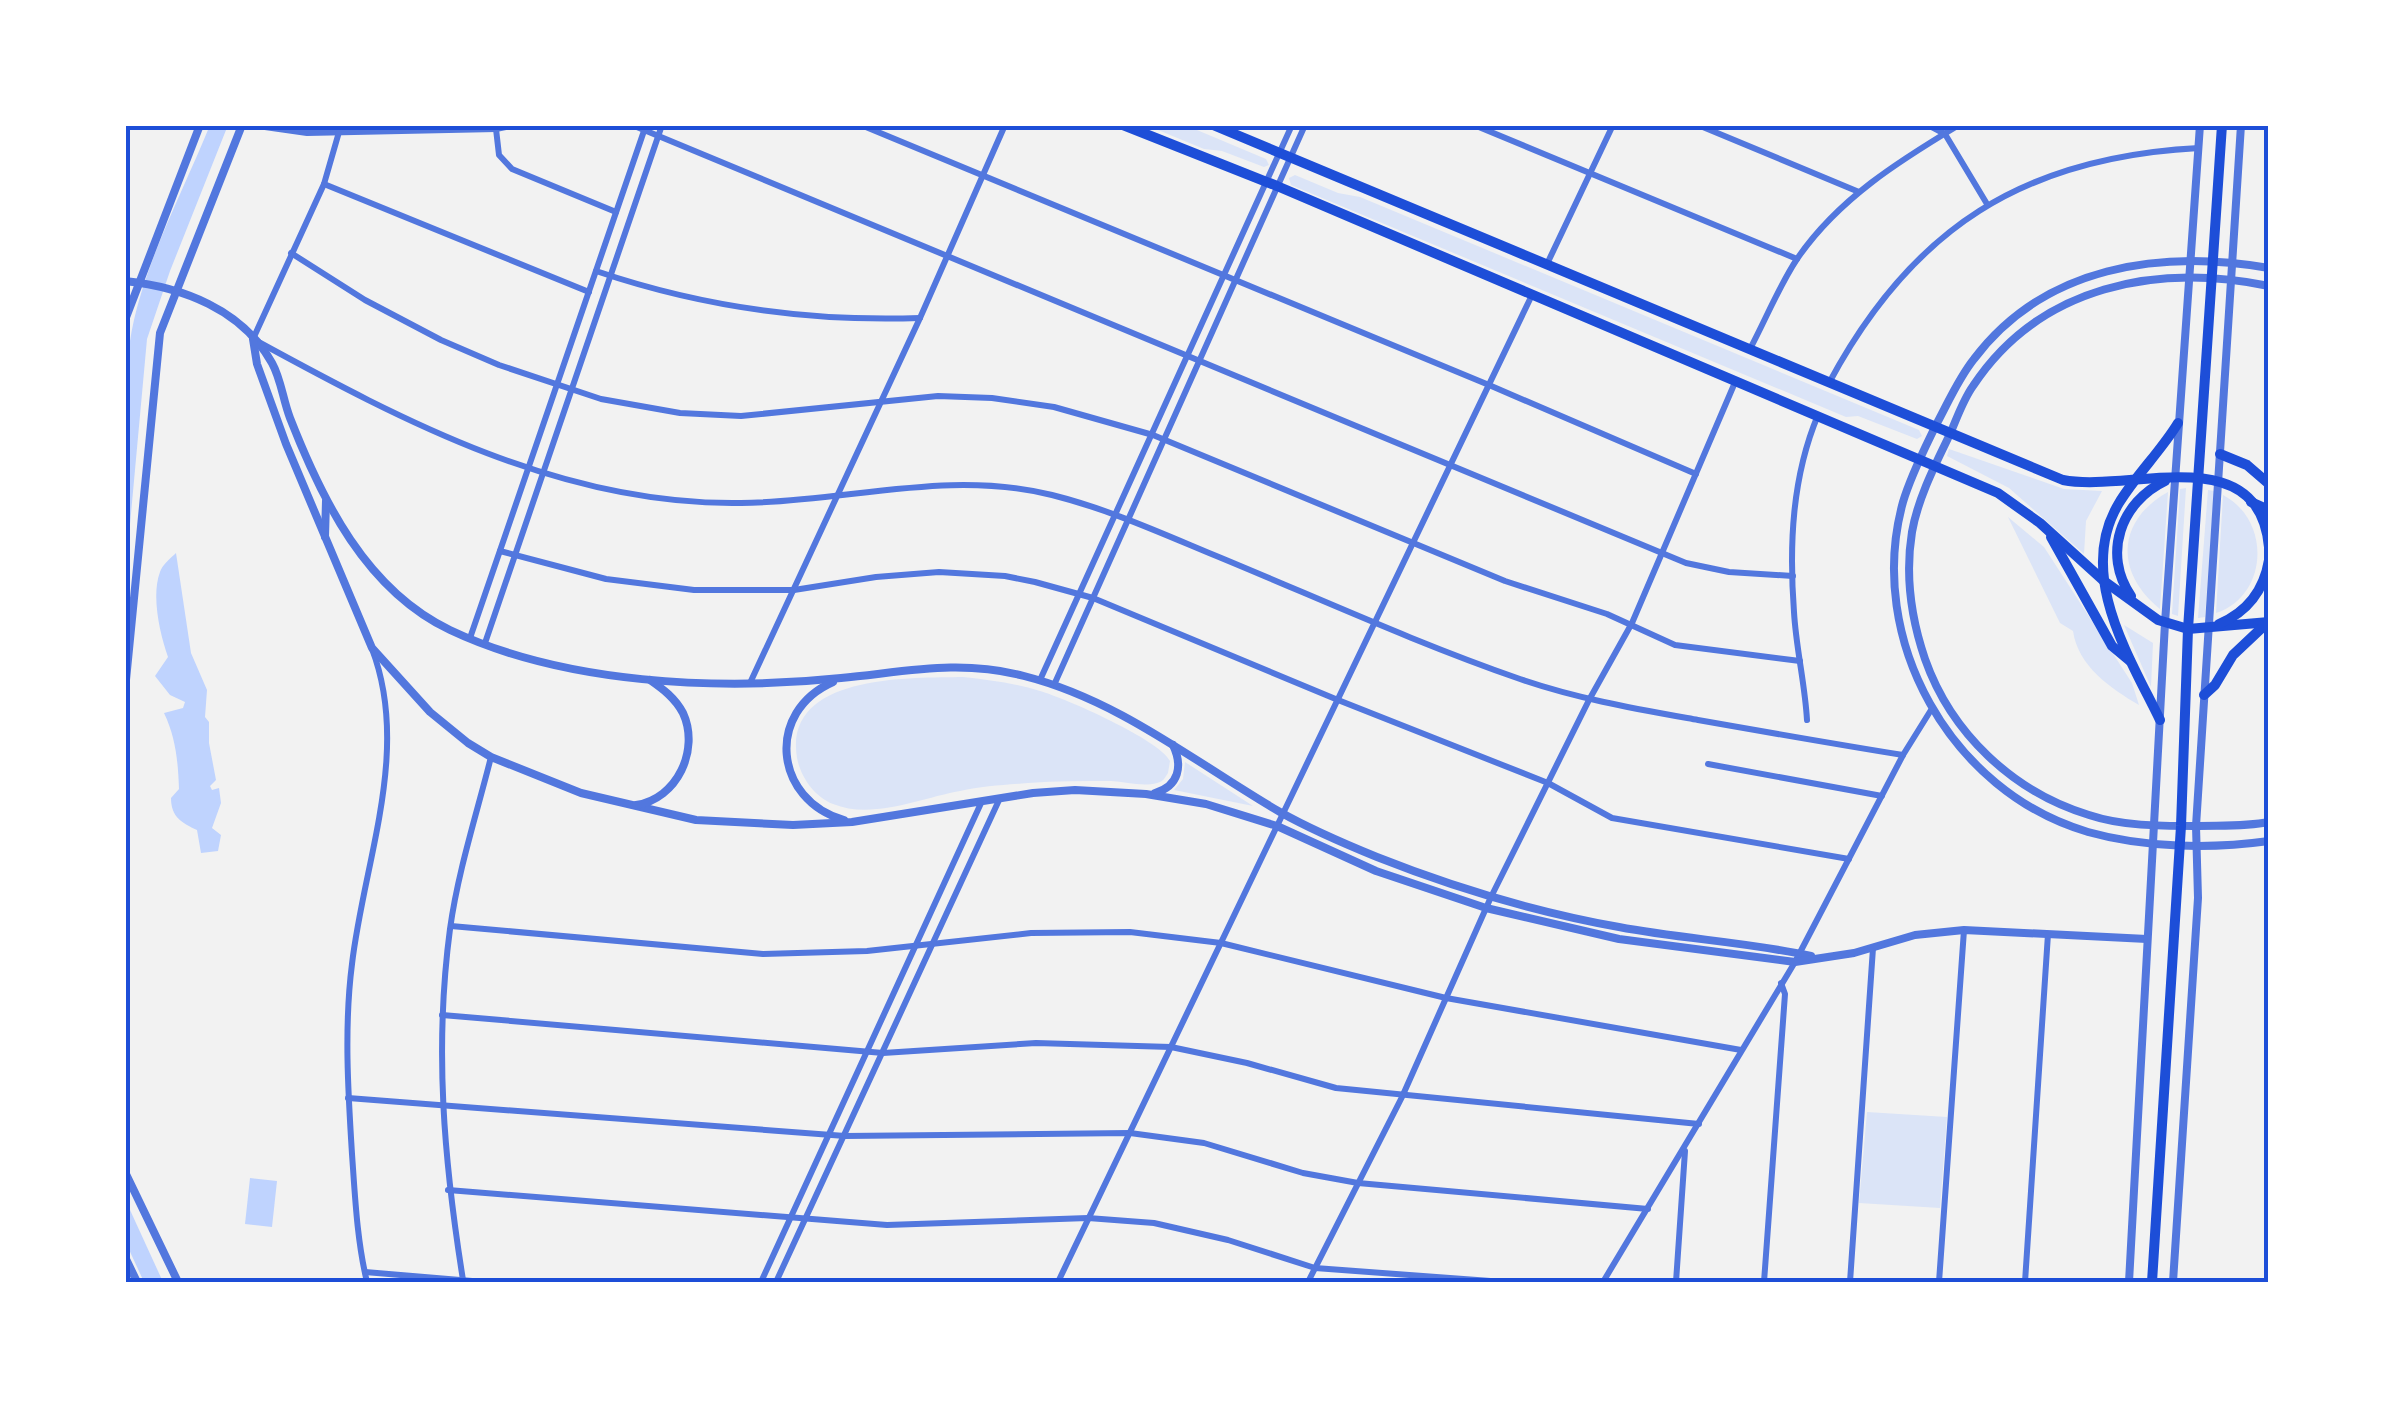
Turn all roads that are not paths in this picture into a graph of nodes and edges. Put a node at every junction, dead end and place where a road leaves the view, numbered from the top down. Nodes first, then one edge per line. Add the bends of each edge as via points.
1 (200, 125) edge
2 (242, 125) edge
3 (250, 125) edge
4 (516, 125) edge
5 (632, 125) edge
6 (662, 125) edge
7 (860, 125) edge
8 (1005, 125) edge
9 (1124, 125) edge
10 (1213, 125) edge
11 (1292, 125) edge
12 (1304, 125) edge
13 (1474, 125) edge
14 (1613, 125) edge
15 (1698, 125) edge
16 (1928, 125) edge
17 (1959, 125) edge
18 (2200, 125) edge
19 (2222, 125) edge
20 (2241, 125) edge
21 (645, 127) edge
22 (496, 129) junction
23 (339, 132) junction
24 (1944, 134) junction
25 (658, 136) junction
26 (2199, 148) junction
27 (1285, 155) junction
28 (1591, 174) junction
29 (982, 176) junction
30 (324, 184) junction
31 (1272, 184) junction
32 (1859, 192) junction
33 (1987, 204) junction
34 (616, 212) junction
35 (291, 252) junction
36 (948, 255) junction
37 (1797, 260) junction
38 (2191, 260) junction
39 (2214, 261) junction
40 (2232, 262) junction
41 (1546, 265) junction
42 (2269, 268) edge
43 (596, 271) junction
44 (1223, 276) junction
45 (612, 277) junction
46 (2190, 278) junction
47 (2212, 279) junction
48 (2231, 280) junction
49 (125, 281) edge
50 (1234, 281) junction
51 (140, 283) junction
52 (2269, 286) edge
53 (172, 289) junction
54 (589, 292) junction
55 (1533, 294) junction
56 (920, 318) junction
57 (125, 320) edge
58 (254, 339) junction
59 (1750, 349) junction
60 (1189, 356) junction
61 (1199, 360) junction
62 (1736, 380) junction
63 (1829, 382) junction
64 (1489, 384) junction
65 (557, 386) junction
66 (571, 391) junction
67 (882, 400) junction
68 (1818, 414) junction
69 (2178, 423) junction
70 (1936, 427) junction
71 (1950, 433) junction
72 (1152, 435) junction
73 (1163, 440) junction
74 (2220, 454) junction
75 (1920, 458) junction
76 (1451, 464) junction
77 (1936, 465) junction
78 (528, 469) junction
79 (543, 474) junction
80 (1696, 474) junction
81 (2175, 476) junction
82 (2199, 476) junction
83 (2134, 481) junction
84 (2218, 481) junction
85 (2269, 484) edge
86 (838, 496) junction
87 (326, 498) junction
88 (2250, 502) junction
89 (2269, 510) edge
90 (1116, 515) junction
91 (1128, 519) junction
92 (2046, 528) junction
93 (325, 542) junction
94 (1413, 544) junction
95 (2269, 547) edge
96 (500, 551) junction
97 (1663, 553) junction
98 (515, 555) junction
99 (2269, 560) edge
100 (1793, 576) junction
101 (2104, 581) junction
102 (794, 590) junction
103 (1080, 594) junction
104 (1092, 598) junction
105 (2135, 602) junction
106 (1375, 622) junction
107 (2269, 622) edge
108 (1632, 623) junction
109 (2165, 623) junction
110 (2208, 627) junction
111 (2188, 628) junction
112 (470, 638) junction
113 (485, 643) junction
114 (372, 648) junction
115 (1800, 661) junction
116 (2134, 664) junction
117 (842, 678) junction
118 (649, 680) junction
119 (1040, 680) junction
120 (750, 684) junction
121 (1054, 685) junction
122 (125, 690) edge
123 (2204, 695) junction
124 (1338, 700) junction
125 (1589, 700) junction
126 (1932, 710) junction
127 (1808, 720) dead end
128 (2160, 720) junction
129 (1169, 741) junction
130 (1903, 756) junction
131 (491, 757) junction
132 (1708, 764) dead end
133 (1548, 783) junction
134 (1146, 794) junction
135 (1882, 796) junction
136 (1001, 797) junction
137 (982, 800) junction
138 (617, 804) junction
139 (1283, 814) junction
140 (852, 822) junction
141 (2269, 822) edge
142 (2153, 825) junction
143 (1277, 826) junction
144 (2181, 826) junction
145 (2196, 826) junction
146 (2269, 841) edge
147 (2152, 842) junction
148 (2180, 844) junction
149 (2195, 845) junction
150 (1850, 859) junction
151 (1492, 896) junction
152 (1486, 908) junction
153 (451, 926) junction
154 (1964, 930) junction
155 (2048, 934) junction
156 (2147, 940) junction
157 (1221, 943) junction
158 (934, 944) junction
159 (918, 945) junction
160 (1873, 948) junction
161 (1797, 958) junction
162 (1781, 983) junction
163 (1446, 998) junction
164 (442, 1016) junction
165 (1172, 1047) junction
166 (1742, 1050) junction
167 (869, 1052) junction
168 (883, 1053) junction
169 (1402, 1096) junction
170 (348, 1098) junction
171 (440, 1102) junction
172 (1699, 1124) junction
173 (1130, 1133) junction
174 (830, 1135) junction
175 (845, 1136) junction
176 (1685, 1150) junction
177 (125, 1172) edge
178 (1358, 1183) junction
179 (448, 1190) junction
180 (1648, 1208) junction
181 (1088, 1218) junction
182 (789, 1219) junction
183 (805, 1220) junction
184 (2269, 1248) edge
185 (125, 1257) edge
186 (1315, 1268) junction
187 (365, 1272) junction
188 (462, 1280) edge
189 (137, 1282) edge
190 (178, 1282) edge
191 (368, 1282) edge
192 (484, 1282) edge
193 (762, 1282) edge
194 (776, 1282) edge
195 (1058, 1282) edge
196 (1308, 1282) edge
197 (1504, 1282) edge
198 (1603, 1282) edge
199 (1676, 1282) edge
200 (1764, 1282) edge
201 (1850, 1282) edge
202 (1939, 1282) edge
203 (2025, 1282) edge
204 (2129, 1282) edge
205 (2152, 1282) edge
206 (2173, 1282) edge
207 (2267, 1282) edge

1 - 51 street
2 - 53 street
3 - 23 street
4 - 22 street
5 - 21 street
6 - 25 street
7 - 29 street
8 - 29 street
9 - 31 main road
10 - 27 main road
11 - 27 street
12 - 27 street
13 - 28 street
14 - 28 street
15 - 32 street
16 - 24 street
17 - 24 street
18 - 26 street
19 - 39 main road
20 - 40 street
21 - 25 street
21 - 34 street
22 - 23 street
22 - 34 street via 500,155 512,169
23 - 30 street
24 - 32 street
24 - 33 street
25 - 36 street
25 - 45 street
26 - 33 street via 2142,151 2074,167
26 - 38 street
27 - 31 street
27 - 41 main road
28 - 37 street
28 - 41 street
29 - 36 street
29 - 44 street
30 - 35 street
30 - 54 street
31 - 44 street
31 - 50 street
31 - 55 main road
32 - 37 street
33 - 63 street via 1904,270
34 - 43 street
35 - 58 street
35 - 65 street via 441,340
36 - 56 street
36 - 60 street
37 - 59 street
38 - 39 street
38 - 46 street
38 - 70 street via 2100,272 2029,306 1973,360
39 - 40 street
39 - 47 main road
40 - 42 street
40 - 48 street
41 - 59 main road
43 - 45 street
43 - 54 street
44 - 50 street
44 - 60 street
45 - 56 street via 728,307
45 - 66 street
46 - 47 street
46 - 69 street
46 - 71 street via 2101,288 2032,325 1972,388
47 - 48 street
47 - 82 main road
48 - 52 street
48 - 74 street
49 - 51 street
50 - 61 street
50 - 64 street
51 - 53 street
51 - 57 street
53 - 58 street via 214,306
53 - 122 street via 157,351
54 - 65 street
55 - 62 main road
55 - 64 street
56 - 67 street
58 - 78 street via 389,412
58 - 87 street via 272,364
58 - 93 street via 257,364
59 - 63 main road
60 - 61 street
60 - 72 street
61 - 73 street
61 - 76 street
62 - 68 main road
62 - 80 street
63 - 70 main road
64 - 76 street
64 - 80 street
65 - 66 street
65 - 78 street
66 - 67 street via 724,416
66 - 79 street
67 - 72 street via 1020,401
67 - 86 street
68 - 75 main road
68 - 100 street via 1799,476
69 - 81 street
69 - 83 main road
70 - 71 main road
70 - 75 street
71 - 77 street
71 - 83 main road via 2063,480
72 - 73 street
72 - 90 street
73 - 91 street
73 - 94 street
74 - 84 street
74 - 85 main road
75 - 77 main road
75 - 126 street via 1900,514 1894,583 1905,650
76 - 94 street
76 - 97 street
77 - 92 main road via 1998,492
77 - 142 street via 1913,529 1909,582 1934,683 2008,774 2089,816
78 - 79 street
78 - 96 street
79 - 86 street via 694,502
79 - 98 street
80 - 97 street
81 - 82 main road
81 - 83 main road
81 - 105 main road via 2130,508 2118,538 2118,572
81 - 109 street
82 - 84 main road
82 - 111 main road
83 - 101 main road via 2109,523
84 - 88 main road
84 - 110 street
86 - 90 street via 918,484 977,484 1051,495
86 - 102 street
87 - 93 street
87 - 112 street via 349,538 395,590 434,621
88 - 89 main road
88 - 95 main road
90 - 91 street
90 - 103 street
91 - 104 street
91 - 106 street
92 - 101 main road
92 - 116 main road via 2112,646
93 - 114 street
94 - 106 street
94 - 108 street
96 - 98 street
96 - 112 street
97 - 100 street via 1708,569
97 - 108 street
98 - 102 street via 648,586
98 - 113 street
99 - 110 main road via 2252,601
100 - 115 street
101 - 105 main road
101 - 116 main road via 2110,616
102 - 103 street via 939,572 1005,576
102 - 120 street
103 - 104 street
103 - 119 street
104 - 121 street
104 - 124 street
105 - 109 main road
106 - 124 street
106 - 125 street
107 - 110 main road
107 - 123 main road
108 - 115 street via 1675,644
108 - 125 street
109 - 111 main road
109 - 128 street
110 - 111 main road
110 - 123 street
111 - 144 main road
112 - 113 street
113 - 118 street
114 - 131 street via 430,712
114 - 170 street via 384,700 386,774 351,968
115 - 127 street
116 - 128 main road
117 - 119 street via 956,666
117 - 120 street
117 - 140 street via 802,704 789,728 786,755 811,803
118 - 120 street
118 - 138 street via 682,712 686,758 678,777 654,800
119 - 121 street
121 - 129 street
123 - 145 street
124 - 133 street
124 - 139 street
125 - 130 street
125 - 133 street
126 - 130 street
126 - 147 street via 1967,755 2020,800 2084,831
128 - 142 street
129 - 134 street via 1178,774 1168,788
129 - 139 street
130 - 135 street
131 - 138 street
131 - 153 street
132 - 135 street
133 - 150 street via 1612,818
133 - 151 street
134 - 136 street via 1075,790
134 - 143 street
135 - 150 street
136 - 137 street
136 - 158 street
137 - 140 street
137 - 159 street
138 - 140 street via 720,823
139 - 143 street
139 - 151 street via 1373,855
141 - 145 street
142 - 144 street
142 - 147 street
143 - 152 street via 1376,871
143 - 157 street
144 - 145 street
144 - 148 main road
145 - 149 street
146 - 149 street
147 - 148 street
147 - 156 street
148 - 149 street
148 - 205 main road
149 - 206 street via 2198,898
150 - 161 street
151 - 152 street
151 - 161 street via 1623,928
152 - 161 street via 1618,939
152 - 163 street
153 - 159 street via 763,954
153 - 164 street
154 - 155 street
154 - 160 street
154 - 202 street
155 - 156 street
155 - 203 street
156 - 204 street
157 - 158 street via 1130,932 1031,933
157 - 163 street
157 - 165 street
158 - 159 street
158 - 168 street
159 - 167 street
160 - 161 street
160 - 201 street
161 - 162 street
162 - 166 street
162 - 200 street
163 - 166 street
163 - 169 street
164 - 167 street
164 - 171 street
165 - 168 street via 1036,1044
165 - 169 street via 1336,1088
165 - 173 street
166 - 172 street
167 - 168 street
167 - 174 street
168 - 175 street
169 - 172 street
169 - 178 street
170 - 171 street
170 - 187 street
171 - 174 street
171 - 179 street
172 - 176 street
173 - 175 street
173 - 178 street via 1204,1143 1303,1174
173 - 181 street
174 - 175 street
174 - 182 street
175 - 183 street
176 - 180 street
176 - 199 street
177 - 190 street
178 - 180 street
178 - 186 street
179 - 182 street
179 - 188 street
180 - 198 street
181 - 183 street via 903,1225
181 - 186 street via 1154,1223
181 - 195 street
182 - 183 street
182 - 193 street
183 - 194 street
184 - 207 street
185 - 189 street
186 - 196 street
186 - 197 street
187 - 188 street
187 - 191 street
188 - 192 street

